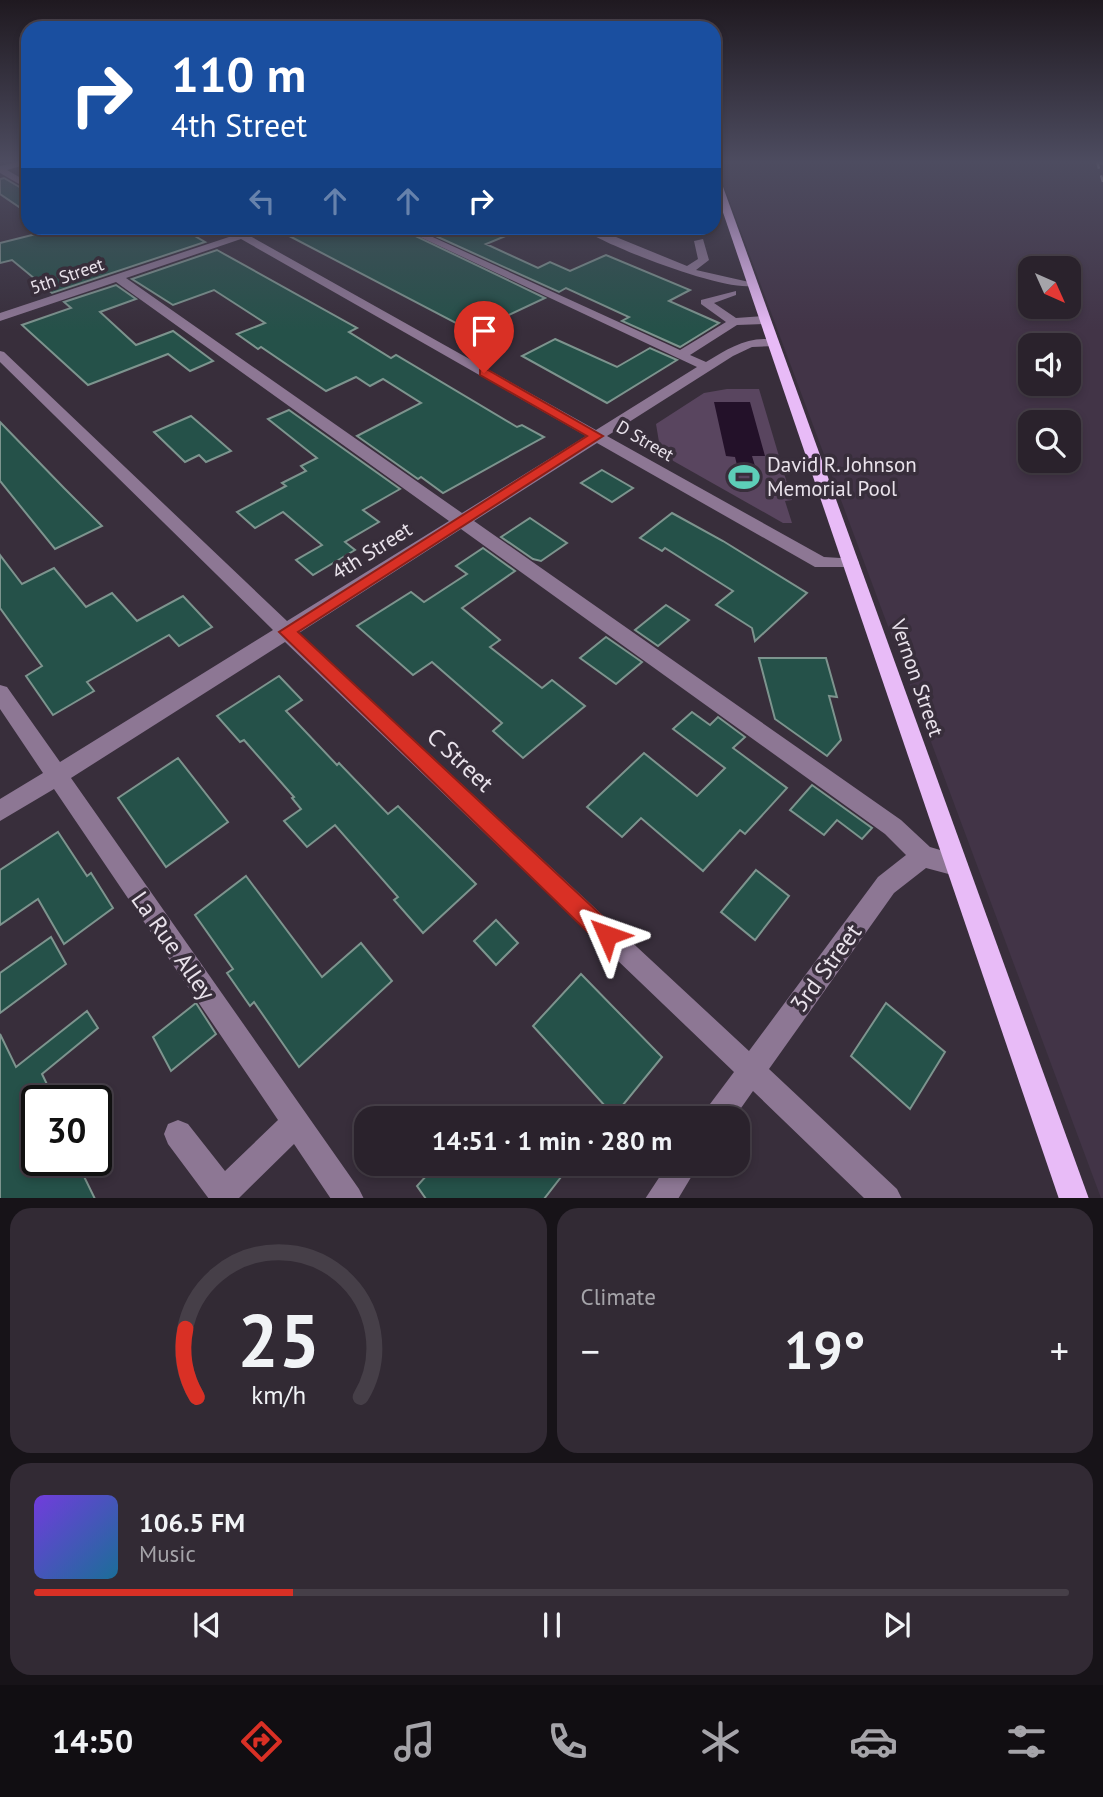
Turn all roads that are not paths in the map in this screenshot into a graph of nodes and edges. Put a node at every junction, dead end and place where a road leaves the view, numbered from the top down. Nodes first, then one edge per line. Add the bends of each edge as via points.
1 (729, 218) edge
2 (240, 235) joint
3 (422, 235) edge
4 (604, 235) edge
5 (699, 241) dead end
6 (690, 269) junction
7 (117, 277) junction
8 (752, 284) junction
9 (732, 293) dead end
10 (1, 316) edge
11 (764, 320) junction
12 (734, 322) junction
13 (772, 343) junction
14 (0, 355) edge
15 (681, 355) junction
16 (707, 367) junction
17 (596, 436) junction
18 (461, 523) junction
19 (851, 563) junction
20 (287, 632) junction
21 (0, 693) edge
22 (55, 776) junction
23 (0, 811) edge
24 (923, 856) junction
25 (956, 865) junction
26 (751, 1071) junction
27 (726, 1106) edge
28 (296, 1123) junction
29 (178, 1134) dead end
30 (676, 1176) edge
31 (348, 1198) edge
32 (661, 1198) edge
33 (886, 1198) edge
34 (1074, 1198) edge

1 - 8 main road, Vernon Street
2 - 7 street, 5th Street
2 - 17 street, D Street
3 - 15 street
4 - 6 street
5 - 6 street via 704,260
6 - 8 street via 725,282
7 - 10 street, 5th Street
7 - 18 street
8 - 11 main road, Vernon Street
9 - 12 street via 705,302
11 - 12 street
11 - 13 main road, Vernon Street
12 - 15 street
13 - 16 street, 4th Street via 750,343
13 - 19 main road, Vernon Street
14 - 20 street, C Street
15 - 16 street
16 - 17 street, 4th Street
17 - 18 street, 4th Street
17 - 19 street, D Street via 821,563
18 - 20 street, 4th Street
18 - 24 street via 893,827
19 - 25 main road, Vernon Street
20 - 22 street, 4th Street
20 - 26 street, C Street
21 - 22 street, La Rue Alley
22 - 23 street, 4th Street
22 - 28 street, La Rue Alley
24 - 25 street
24 - 26 street, 3rd Street via 886,885
25 - 34 main road, Vernon Street
26 - 27 street, 3rd Street
26 - 33 street, C Street
28 - 29 street via 223,1193
28 - 31 street, La Rue Alley
30 - 32 street

